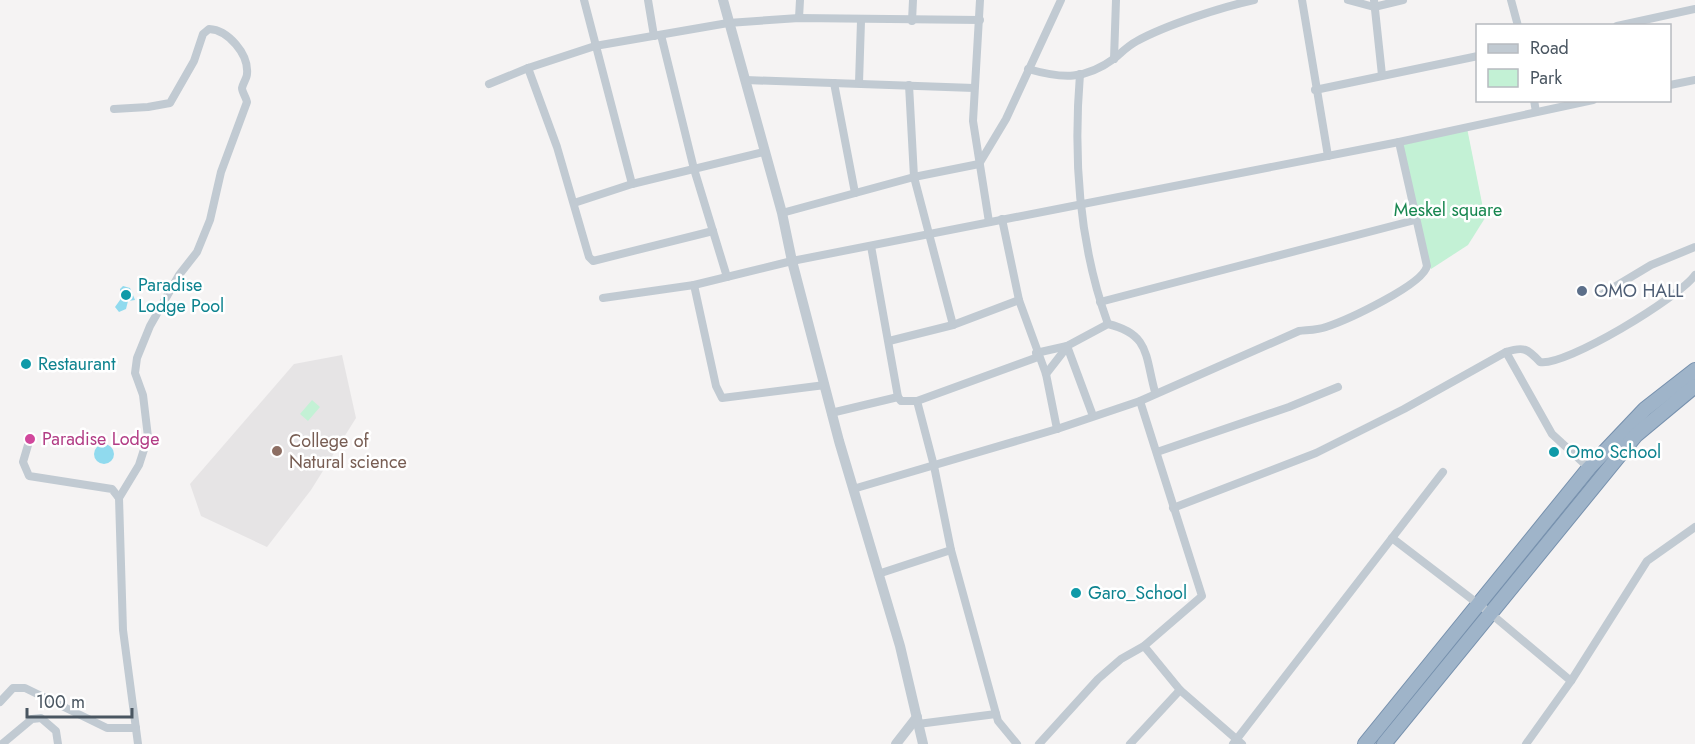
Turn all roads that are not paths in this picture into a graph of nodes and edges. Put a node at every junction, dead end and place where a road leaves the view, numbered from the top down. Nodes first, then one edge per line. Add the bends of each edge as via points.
1 (584, 0) edge
2 (648, 0) edge
3 (723, 0) edge
4 (800, 0) edge
5 (913, 0) edge
6 (980, 0) edge
7 (1061, 0) edge
8 (1116, 0) edge
9 (1254, 0) edge
10 (1302, 0) edge
11 (1348, 0) edge
12 (1403, 0) edge
13 (1511, 0) edge
14 (1231, 2) edge
15 (1374, 3) edge
16 (1695, 9) edge
17 (800, 18) junction
18 (980, 20) junction
19 (861, 21) junction
20 (912, 21) junction
21 (728, 23) junction
22 (1517, 24) edge
23 (1626, 24) edge
24 (658, 36) junction
25 (595, 46) junction
26 (1476, 56) edge
27 (1114, 59) junction
28 (528, 68) junction
29 (1029, 69) junction
30 (1080, 75) junction
31 (1382, 75) junction
32 (746, 80) junction
33 (1695, 80) edge
34 (834, 83) junction
35 (859, 83) junction
36 (489, 84) dead end
37 (909, 85) junction
38 (1671, 85) edge
39 (975, 88) junction
40 (1315, 90) junction
41 (1534, 102) edge
42 (1584, 102) edge
43 (114, 109) dead end
44 (1536, 112) junction
45 (1399, 142) junction
46 (764, 152) junction
47 (1328, 156) junction
48 (979, 164) junction
49 (694, 169) junction
50 (915, 177) junction
51 (632, 184) junction
52 (855, 193) junction
53 (574, 202) junction
54 (1079, 205) junction
55 (782, 213) junction
56 (1002, 219) junction
57 (1415, 220) junction
58 (989, 222) junction
59 (713, 231) junction
60 (931, 234) junction
61 (871, 246) junction
62 (1695, 247) edge
63 (792, 261) junction
64 (1695, 275) edge
65 (728, 277) junction
66 (694, 285) junction
67 (1601, 295) dead end
68 (603, 298) dead end
69 (1019, 300) junction
70 (1100, 302) junction
71 (1108, 324) junction
72 (953, 325) junction
73 (890, 341) junction
74 (1067, 346) junction
75 (1506, 352) junction
76 (1037, 355) junction
77 (1695, 370) edge
78 (1046, 374) junction
79 (825, 385) junction
80 (1695, 386) edge
81 (1338, 387) dead end
82 (1155, 392) junction
83 (898, 397) junction
84 (917, 401) junction
85 (1140, 401) junction
86 (831, 412) junction
87 (1093, 416) junction
88 (1057, 429) junction
89 (28, 445) dead end
90 (1157, 452) junction
91 (934, 466) junction
92 (1589, 468) junction
93 (1443, 472) dead end
94 (853, 489) junction
95 (119, 498) junction
96 (1173, 508) junction
97 (1695, 527) edge
98 (1392, 538) junction
99 (951, 550) junction
100 (878, 574) junction
101 (1479, 604) junction
102 (1490, 613) junction
103 (1144, 646) junction
104 (1571, 681) junction
105 (1180, 690) junction
106 (0, 702) edge
107 (996, 714) junction
108 (917, 721) junction
109 (136, 728) junction
110 (1237, 743) edge
111 (2, 744) edge
112 (58, 744) edge
113 (138, 744) edge
114 (896, 744) edge
115 (923, 744) edge
116 (1017, 744) edge
117 (1039, 744) edge
118 (1130, 744) edge
119 (1365, 744) edge
120 (1384, 744) edge
121 (1526, 744) edge

1 - 25 street
2 - 24 street
3 - 21 street
4 - 17 street
5 - 20 street
6 - 18 street
7 - 29 street
8 - 27 street
9 - 14 street
10 - 40 street
11 - 15 street
12 - 15 street
13 - 22 street
14 - 27 street via 1136,41
15 - 31 street
16 - 23 street
17 - 19 street
17 - 21 street
18 - 20 street
18 - 39 street
19 - 20 street
19 - 35 street
21 - 24 street
21 - 32 street
24 - 25 street
24 - 49 street
25 - 28 street
25 - 51 street
26 - 31 street
27 - 30 street
28 - 36 street
28 - 53 street
29 - 30 street via 1055,76
29 - 48 street
30 - 54 street
31 - 40 street
32 - 34 street
32 - 46 street
33 - 38 street
34 - 35 street
34 - 52 street
35 - 37 street
37 - 39 street
37 - 50 street
39 - 48 street via 973,122
40 - 47 street
41 - 44 street
42 - 44 street
43 - 95 street via 170,103 209,29 230,38 245,61 243,90 247,102 221,172 206,231 195,257 179,275 150,326 137,358 135,373 148,437 139,465
44 - 45 street
45 - 47 street
45 - 57 street
46 - 49 street
46 - 55 street
47 - 54 street
48 - 50 street
48 - 58 street
49 - 51 street
49 - 59 street
50 - 52 street
50 - 60 street
51 - 53 street
52 - 55 street
53 - 59 street via 593,261
54 - 56 street
54 - 70 street
55 - 63 street
56 - 58 street
56 - 69 street
57 - 70 street
57 - 82 street via 1427,266 1423,277 1405,290 1325,327 1299,331
58 - 60 street
59 - 65 street
60 - 61 street
60 - 72 street
61 - 63 street
61 - 73 street
62 - 67 street via 1651,265
63 - 65 street
63 - 79 street
64 - 75 street via 1685,288 1623,328 1557,361 1540,362 1520,347
65 - 66 street
66 - 68 street
66 - 79 street via 722,398
69 - 72 street
69 - 76 street
70 - 71 street
71 - 74 street
71 - 82 street via 1127,329 1141,341
72 - 73 street
73 - 83 street
74 - 76 street
74 - 78 street
74 - 87 street
75 - 92 street via 1552,434
75 - 96 street via 1316,453
76 - 78 street
76 - 84 street
77 - 92 highway via 1644,409
78 - 88 street
79 - 86 street
80 - 102 highway via 1636,435
81 - 90 street
82 - 85 street
83 - 84 street via 901,401
83 - 86 street
84 - 91 street
85 - 87 street
85 - 90 street
86 - 94 street
87 - 88 street
88 - 91 street
89 - 95 street via 23,462 29,476 112,489
90 - 96 street
91 - 94 street
91 - 99 street
92 - 101 highway
93 - 98 street
94 - 100 street
95 - 109 street via 123,630
96 - 103 street via 1202,596
97 - 104 street via 1647,561
98 - 101 street
98 - 110 street
99 - 100 street
99 - 107 street
100 - 108 street
101 - 102 street
101 - 119 highway
102 - 104 street
102 - 120 highway
103 - 105 street
103 - 117 street via 1098,679
104 - 121 street
105 - 110 street
105 - 118 street
106 - 109 street via 13,688 25,688 106,728
107 - 108 street
107 - 116 street
108 - 114 street
108 - 115 street
109 - 113 street
111 - 112 street via 32,719 41,718 56,731

